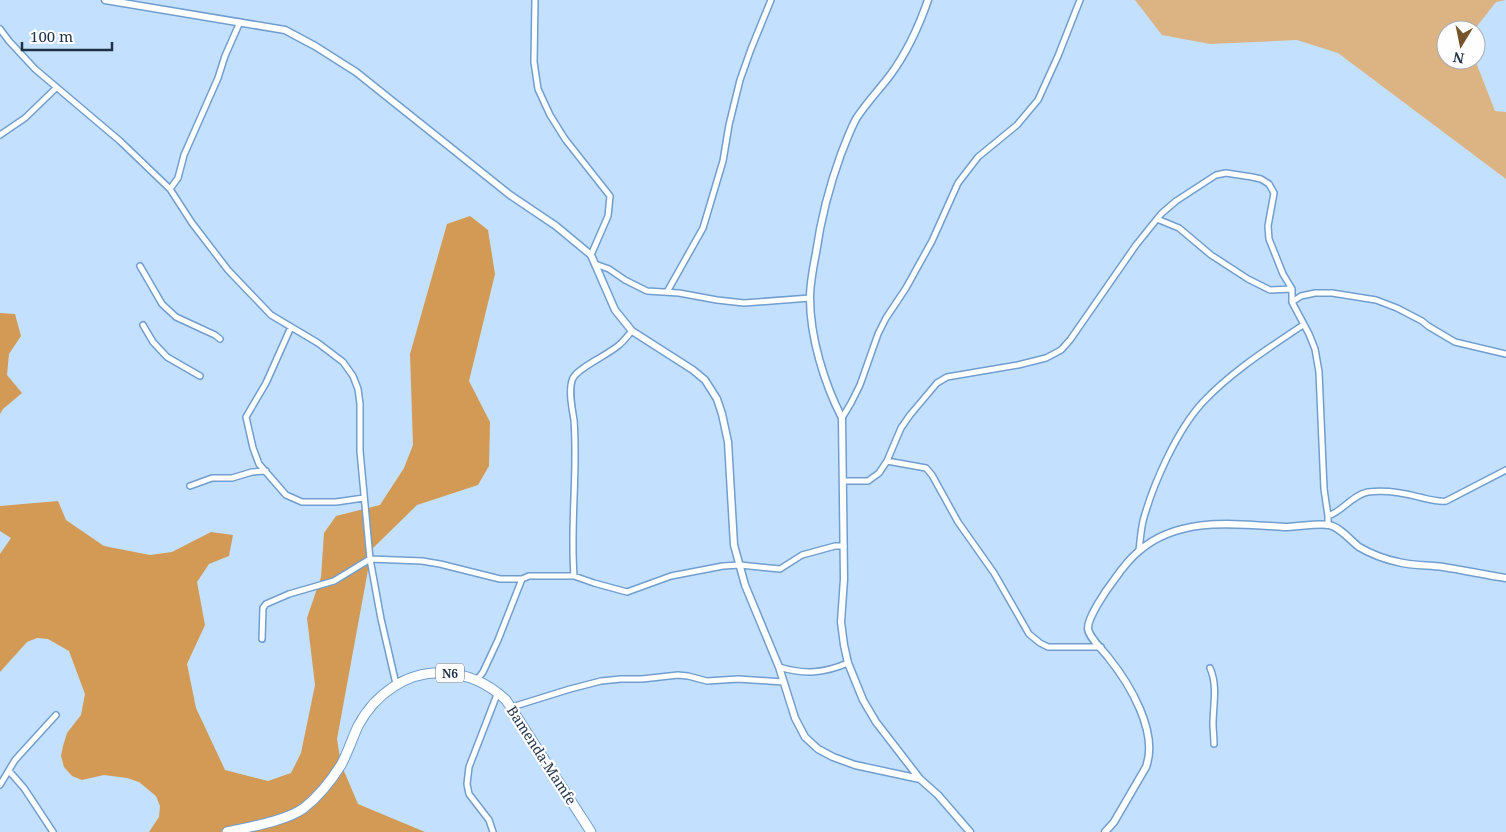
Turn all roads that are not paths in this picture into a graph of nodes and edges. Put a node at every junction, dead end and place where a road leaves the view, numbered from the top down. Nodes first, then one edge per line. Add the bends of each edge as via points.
1 (105, 0) edge
2 (535, 0) edge
3 (771, 0) edge
4 (928, 0) edge
5 (1080, 0) edge
6 (240, 22) junction
7 (0, 29) edge
8 (56, 88) junction
9 (0, 135) edge
10 (170, 188) junction
11 (1157, 219) junction
12 (591, 255) junction
13 (595, 264) junction
14 (140, 266) dead end
15 (1292, 289) junction
16 (667, 292) junction
17 (810, 298) junction
18 (1292, 302) junction
19 (143, 325) dead end
20 (1303, 325) junction
21 (291, 327) junction
22 (632, 331) junction
23 (220, 339) dead end
24 (1506, 354) edge
25 (200, 376) dead end
26 (842, 418) junction
27 (887, 461) junction
28 (1506, 470) edge
29 (266, 471) junction
30 (843, 481) junction
31 (190, 486) dead end
32 (364, 498) junction
33 (1328, 516) junction
34 (1328, 524) junction
35 (844, 546) junction
36 (1139, 551) junction
37 (370, 559) junction
38 (740, 565) junction
39 (574, 576) junction
40 (1506, 578) edge
41 (522, 579) junction
42 (262, 639) dead end
43 (1101, 648) junction
44 (848, 663) junction
45 (780, 667) junction
46 (1210, 668) dead end
47 (477, 680) junction
48 (783, 682) junction
49 (396, 684) junction
50 (498, 692) junction
51 (512, 707) junction
52 (56, 715) dead end
53 (1214, 744) dead end
54 (9, 771) junction
55 (920, 779) junction
56 (0, 785) edge
57 (53, 832) edge
58 (228, 832) edge
59 (493, 832) edge
60 (591, 832) edge
61 (970, 832) edge
62 (1107, 832) edge

1 - 6 street
2 - 12 street via 534,62 538,89 565,138 610,196 608,216
3 - 16 street via 740,80 723,161 703,228
4 - 17 street via 903,55 849,134 824,207
5 - 26 street via 1038,100 1017,125 973,162 958,183 932,241 878,334 860,384
6 - 10 street via 184,155 178,178
6 - 12 street via 286,30 356,72
7 - 8 street
8 - 9 street via 25,118
8 - 10 street
10 - 21 street via 228,270 271,315
11 - 15 street via 1179,228 1211,255 1248,279 1270,290
11 - 15 street via 1176,201 1216,174 1226,172 1261,179 1274,193 1269,239
11 - 27 street via 1061,350 1046,358 1018,365 947,376 910,415
12 - 13 street
13 - 16 street via 647,290
13 - 22 street via 616,310
14 - 23 street via 162,304 176,317
15 - 18 street
16 - 17 street via 744,302
17 - 26 street via 819,357
18 - 20 street
18 - 24 street via 1315,292 1376,300 1422,321 1455,342
19 - 25 street via 167,357
20 - 33 street via 1315,349 1319,372
20 - 36 street via 1238,371 1202,403 1174,444 1156,481 1143,522
21 - 29 street via 266,384 246,417 253,448 259,464
21 - 32 street via 337,357 353,376 360,404
22 - 38 street via 693,370 705,380 717,399 728,442 734,545
22 - 39 street via 619,345 579,371 572,382
26 - 30 street
27 - 30 street via 868,481
27 - 43 street via 926,468 932,475 962,529 994,573 1029,634 1048,647
28 - 33 street via 1446,501 1366,493
29 - 31 street via 232,478 212,478
29 - 32 street via 286,495 302,502
30 - 35 street
32 - 37 street
33 - 34 street
34 - 36 street via 1293,527 1202,525 1170,533
34 - 40 street via 1361,548 1382,558
35 - 38 street via 802,555 780,569
35 - 44 street via 841,622
36 - 43 street via 1111,584 1088,623 1089,633
37 - 41 street via 431,563 500,579
37 - 42 street via 334,581 266,604 263,608
37 - 49 street
38 - 39 street via 671,576 627,592
38 - 45 street via 752,603
39 - 41 street via 530,576
41 - 47 street via 490,657
43 - 62 street via 1124,677 1134,696 1149,744 1146,767
44 - 45 street via 809,673
44 - 55 street via 876,722
45 - 48 street
46 - 53 street via 1214,678
47 - 49 highway, Bamenda-Mamfe / N6 via 437,673 412,677
47 - 50 highway, Bamenda-Mamfe / N6
48 - 51 street via 707,681 678,675 621,679 570,689
48 - 55 street via 798,724 818,749 855,765
49 - 58 highway, Bamenda-Mamfe / N6 via 366,713 341,764 316,797 297,812
50 - 51 highway, Bamenda-Mamfe / N6
50 - 59 street via 467,777 469,794 489,820
51 - 60 highway, Bamenda-Mamfe / N6
52 - 54 street
54 - 56 street
54 - 57 street
55 - 61 street

